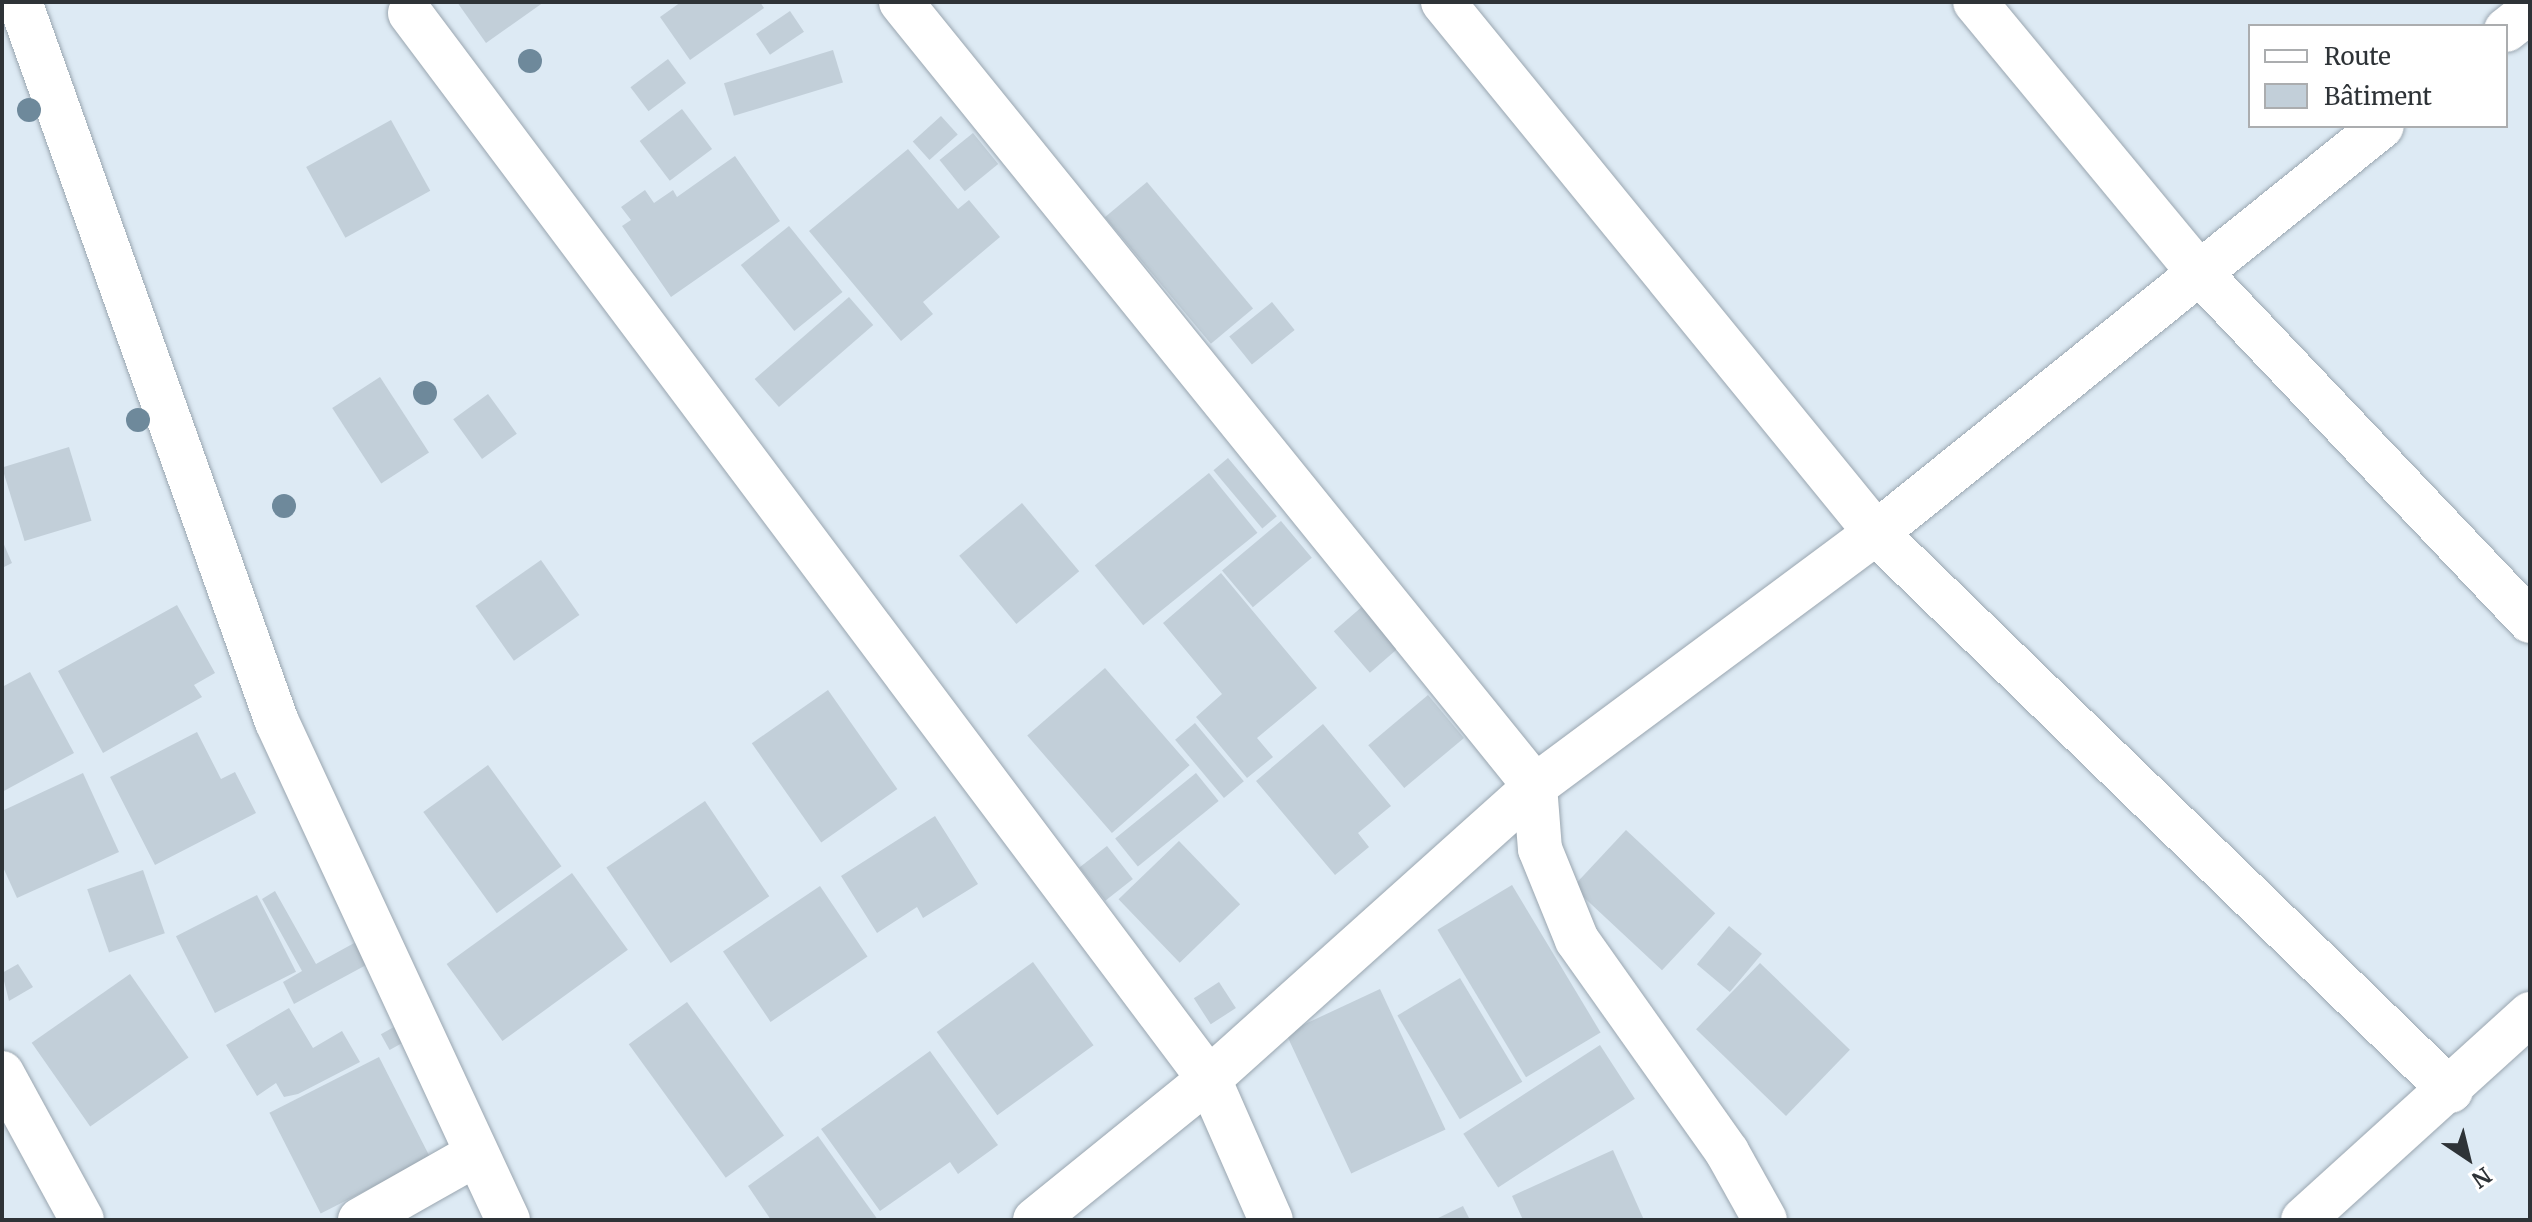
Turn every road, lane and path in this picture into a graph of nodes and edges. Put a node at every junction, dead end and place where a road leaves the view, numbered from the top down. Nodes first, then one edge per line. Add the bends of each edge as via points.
1 (20, 2) edge
2 (901, 2) edge
3 (1443, 2) edge
4 (1975, 2) edge
5 (410, 13) dead end
6 (2379, 128) edge
7 (2197, 270) junction
8 (1876, 533) junction
9 (2530, 621) edge
10 (1535, 786) junction
11 (2530, 1014) edge
12 (2, 1073) edge
13 (1209, 1079) junction
14 (2451, 1091) junction
15 (475, 1155) junction
16 (82, 1220) edge
17 (360, 1220) edge
18 (508, 1220) edge
19 (1035, 1220) edge
20 (1271, 1220) edge
21 (1765, 1220) edge
22 (2303, 1220) edge

1 - 15 street via 277,722
2 - 10 street
3 - 8 street
4 - 7 street
5 - 13 street
6 - 7 street
7 - 8 street
7 - 9 street
8 - 10 street
8 - 14 street
10 - 13 street
10 - 21 street via 1540,849 1577,940 1727,1152
11 - 14 street
12 - 16 street
13 - 19 street
13 - 20 street
14 - 22 street
15 - 17 street
15 - 18 street

